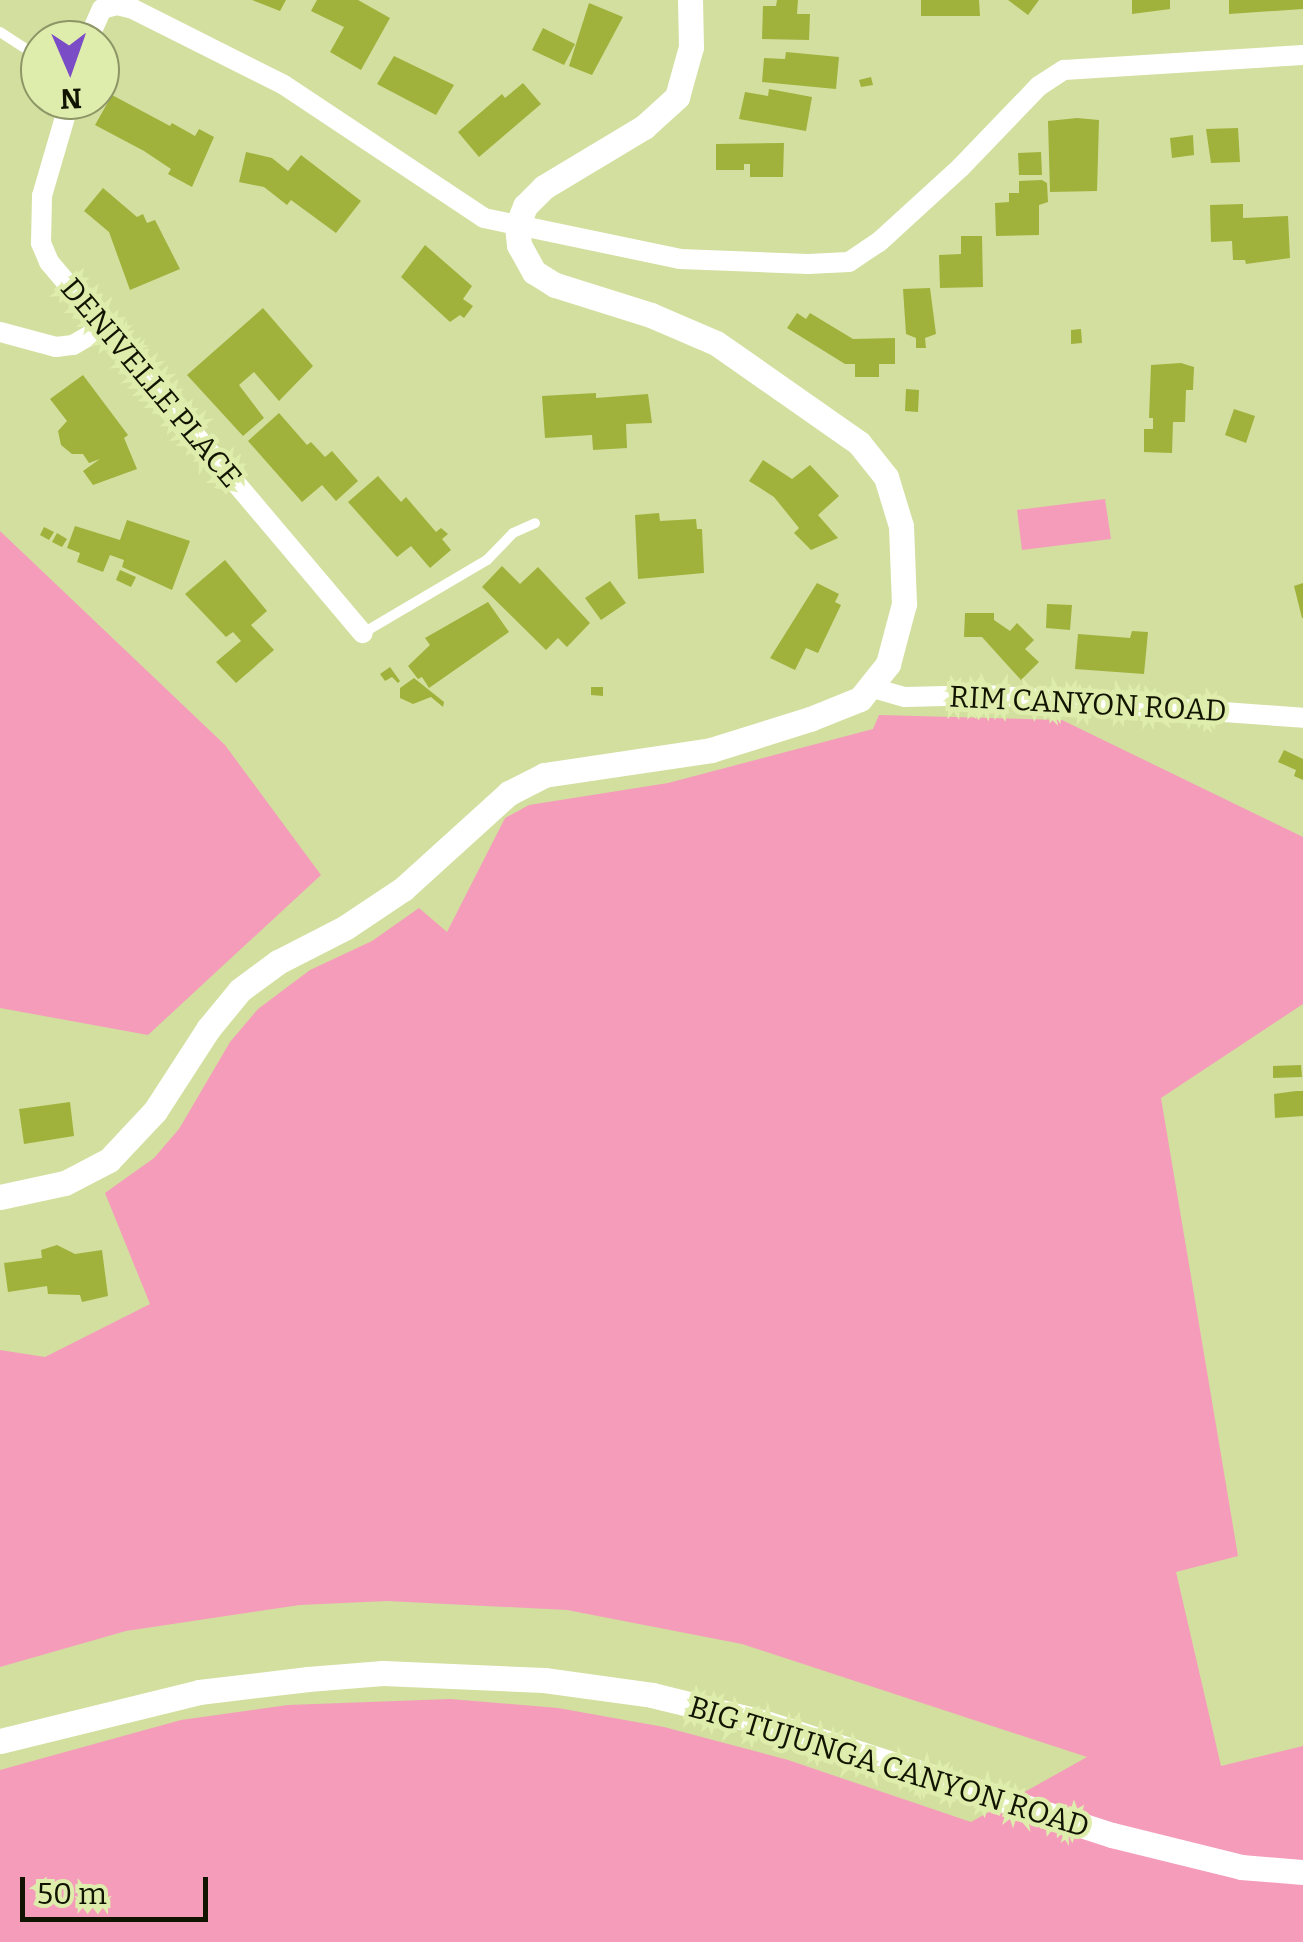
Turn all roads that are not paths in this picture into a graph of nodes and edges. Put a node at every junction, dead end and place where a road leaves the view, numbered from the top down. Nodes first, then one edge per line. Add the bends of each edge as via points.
1 (690, 0) edge
2 (97, 20) edge
3 (1303, 55) edge
4 (64, 120) edge
5 (517, 226) junction
6 (104, 328) junction
7 (0, 332) edge
8 (535, 524) dead end
9 (363, 632) joint
10 (873, 688) junction
11 (1303, 718) edge
12 (0, 1198) edge
13 (0, 1741) edge
14 (1303, 1872) edge

1 - 5 street via 691,46 676,97 644,127 544,188 525,206
2 - 5 street via 102,9 133,8 284,85 464,207
3 - 5 street via 1064,70 849,262 680,259
4 - 6 street, DENIVELLE PLACE via 42,196 41,243
5 - 10 street via 534,272 716,343 860,442 890,489 905,564 898,634
6 - 7 street via 56,347
6 - 9 street, DENIVELLE PLACE
8 - 9 lane
10 - 11 street, RIM CANYON ROAD via 905,697 986,695
10 - 12 street via 835,710 711,750 582,766 509,793 403,888 240,990 155,1111 109,1160 66,1183
13 - 14 street, BIG TUJUNGA CANYON ROAD via 199,1692 308,1679 383,1673 544,1680 652,1695 762,1722 1112,1835 1241,1867

